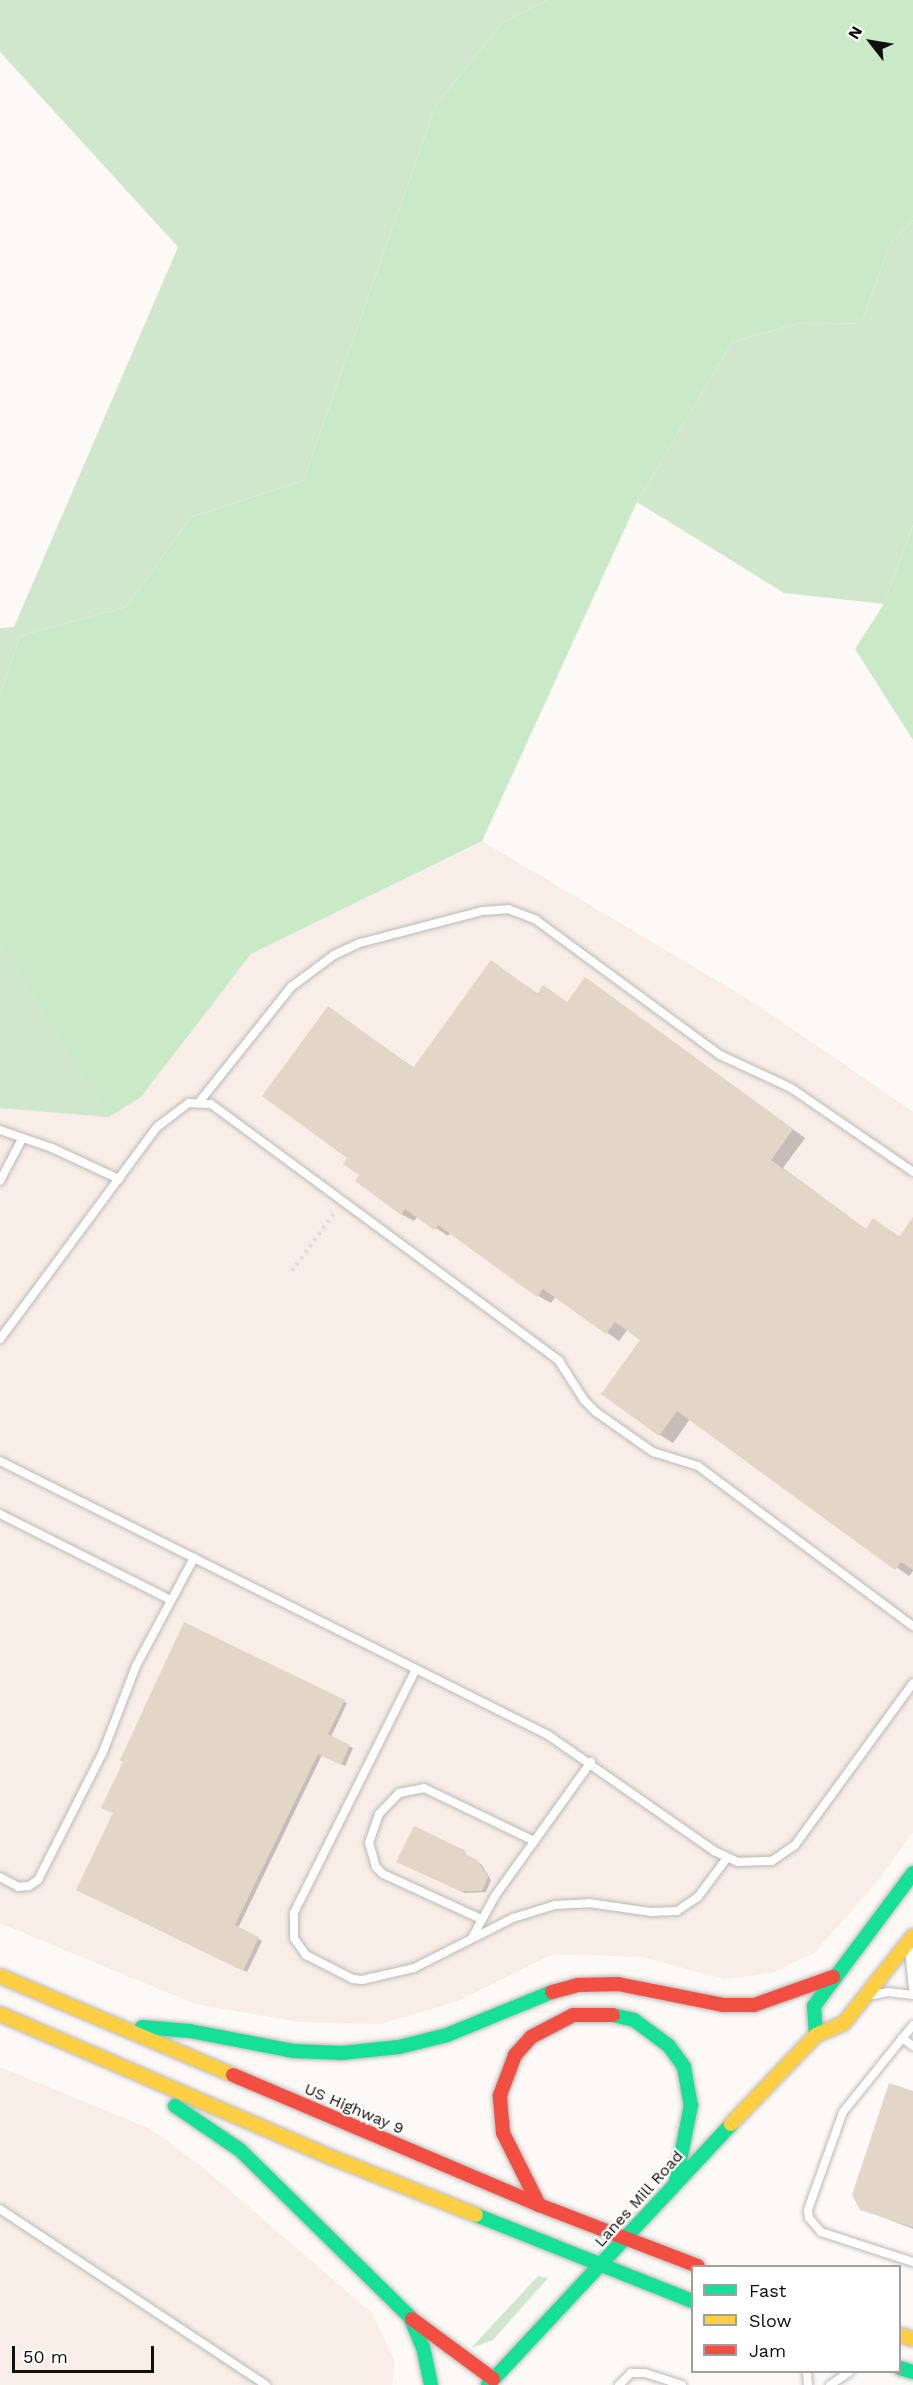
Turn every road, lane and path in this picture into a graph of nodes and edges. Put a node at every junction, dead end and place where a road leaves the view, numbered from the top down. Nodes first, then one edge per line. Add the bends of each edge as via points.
1 (200, 1101) junction
2 (0, 1130) edge
3 (22, 1139) junction
4 (913, 1172) edge
5 (119, 1179) junction
6 (0, 1181) edge
7 (347, 1203) junction
8 (292, 1271) dead end
9 (0, 1339) edge
10 (0, 1461) edge
11 (0, 1514) edge
12 (194, 1558) junction
13 (171, 1600) junction
14 (913, 1626) edge
15 (416, 1669) junction
16 (913, 1683) edge
17 (591, 1762) junction
18 (534, 1841) junction
19 (727, 1858) junction
20 (913, 1873) edge
21 (0, 1877) edge
22 (481, 1919) junction
23 (472, 1938) junction
24 (911, 1938) edge
25 (0, 1976) edge
26 (833, 1977) junction
27 (913, 1988) edge
28 (913, 1995) edge
29 (864, 1998) junction
30 (0, 2014) edge
31 (913, 2025) edge
32 (118, 2026) junction
33 (816, 2035) junction
34 (902, 2038) junction
35 (913, 2046) edge
36 (108, 2061) junction
37 (676, 2181) junction
38 (539, 2205) junction
39 (0, 2209) edge
40 (624, 2238) junction
41 (913, 2262) edge
42 (695, 2265) edge
43 (600, 2267) junction
44 (691, 2300) edge
45 (410, 2317) junction
46 (848, 2373) edge
47 (490, 2382) edge
48 (266, 2385) edge
49 (431, 2385) edge
50 (619, 2385) edge
51 (682, 2385) edge
52 (830, 2385) edge

1 - 4 lane via 291,987 334,955 360,943 482,911 508,909 536,920 720,1055 791,1088
1 - 5 lane via 189,1103 164,1120
1 - 7 lane via 222,1110
2 - 3 lane
3 - 5 lane via 52,1148
3 - 6 lane
5 - 9 lane
7 - 8 path via 336,1210
7 - 14 lane via 563,1364 584,1400 596,1412 652,1452 698,1466
10 - 12 lane
11 - 13 lane
12 - 13 lane
12 - 15 lane
13 - 21 lane via 125,1691 103,1752 38,1880 19,1887
15 - 17 lane via 548,1734
15 - 23 lane via 291,1926 298,1947 306,1955 352,1979 362,1980 414,1968
16 - 19 lane via 795,1845 782,1856 762,1864
17 - 18 lane
17 - 19 lane
18 - 22 lane
18 - 22 lane via 424,1788 399,1793 379,1814 369,1843 376,1867 383,1874
19 - 23 lane via 698,1897 677,1911 569,1903 531,1911
20 - 26 main road
22 - 23 lane
24 - 27 lane
24 - 29 main road, Lanes Mill Road
25 - 32 main road, US Highway 9
26 - 32 main road via 754,2005 723,2005 618,1984 578,1984 447,2035 399,2047 342,2053 294,2051 190,2031
26 - 33 main road via 814,2006
28 - 29 lane via 888,1992
29 - 33 main road, Lanes Mill Road via 844,2024
30 - 36 main road
31 - 34 lane
32 - 38 main road, US Highway 9
33 - 37 main road, Lanes Mill Road
34 - 35 lane
34 - 41 lane via 843,2112 808,2218 821,2232
36 - 43 main road
36 - 45 main road via 240,2150
37 - 38 main road via 691,2105 684,2067 669,2046 634,2020 610,2014 573,2015 531,2037 515,2055 500,2095 503,2133
37 - 40 main road, Lanes Mill Road
38 - 40 main road, US Highway 9
39 - 48 lane
40 - 42 main road, US Highway 9
40 - 43 main road, Lanes Mill Road
43 - 44 main road
43 - 47 main road, Lanes Mill Road
45 - 47 main road
45 - 49 main road via 423,2347
46 - 52 lane
50 - 51 lane via 632,2373 645,2373

